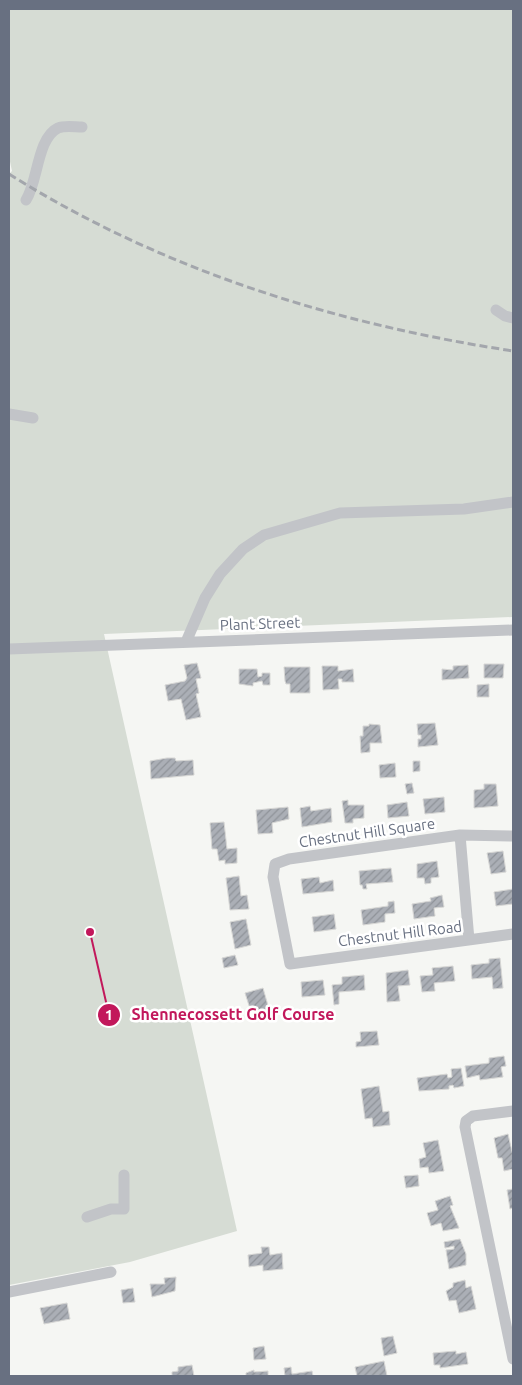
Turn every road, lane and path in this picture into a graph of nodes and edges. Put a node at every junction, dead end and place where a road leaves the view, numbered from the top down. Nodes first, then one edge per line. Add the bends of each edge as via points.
1 (82, 127) dead end
2 (26, 200) dead end
3 (496, 310) dead end
4 (513, 318) edge
5 (9, 414) edge
6 (33, 418) dead end
7 (513, 502) edge
8 (513, 630) edge
9 (186, 642) junction
10 (9, 649) edge
11 (460, 835) junction
12 (513, 836) edge
13 (513, 934) edge
14 (469, 940) junction
15 (290, 964) joint
16 (513, 1111) edge
17 (124, 1175) dead end
18 (87, 1217) dead end
19 (111, 1272) dead end
20 (9, 1292) edge
21 (513, 1359) edge

1 - 2 street via 61,128 51,135
3 - 4 street
5 - 6 street
7 - 9 street via 464,510 340,513 264,535 243,549 220,574 205,598
8 - 9 street, Plant Street
9 - 10 street, Plant Street
11 - 12 street
11 - 14 street
11 - 15 street, Chestnut Hill Square via 289,859 275,864 273,877
13 - 14 street, Chestnut Hill Road
14 - 15 street, Chestnut Hill Road
16 - 21 street via 473,1116 466,1121 465,1127
17 - 18 street via 124,1209 111,1209
19 - 20 street

